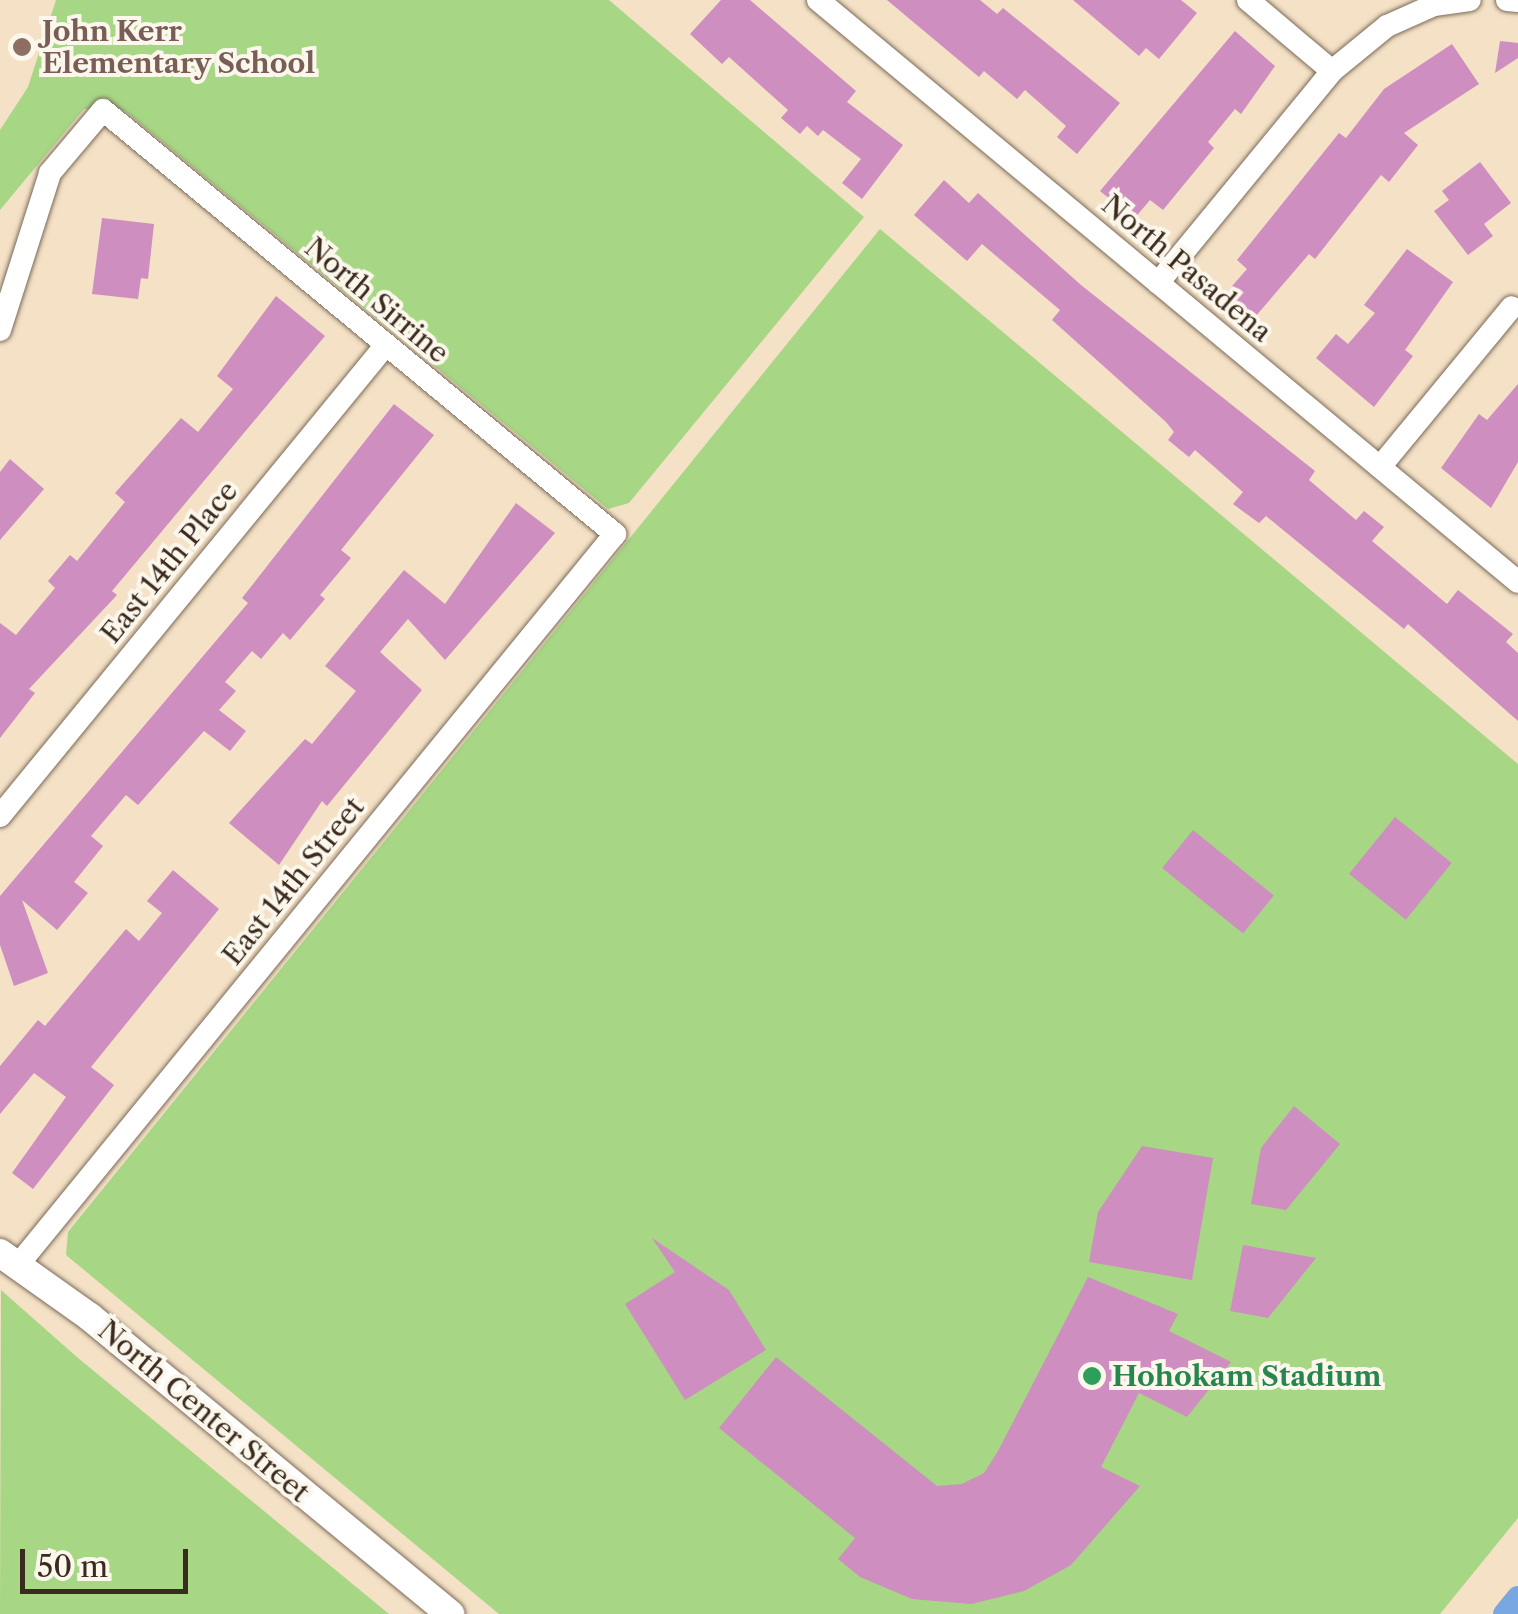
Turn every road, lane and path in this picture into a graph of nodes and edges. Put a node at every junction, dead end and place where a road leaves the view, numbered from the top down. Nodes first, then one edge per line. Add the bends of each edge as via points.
1 (818, 0) edge
2 (1248, 0) edge
3 (1470, 0) edge
4 (1506, 0) edge
5 (1518, 1) edge
6 (1332, 70) junction
7 (1158, 283) junction
8 (1512, 306) dead end
9 (0, 330) edge
10 (385, 346) junction
11 (1380, 468) junction
12 (615, 534) joint
13 (1518, 582) edge
14 (0, 816) edge
15 (9, 1259) edge
16 (450, 1614) edge

1 - 7 street, North Pasadena
2 - 6 street
3 - 6 street via 1434,5 1387,26
4 - 5 street
6 - 7 street
7 - 11 street, North Pasadena
8 - 11 street
9 - 10 street, North Sirrine via 50,173 102,110
10 - 12 street, North Sirrine
10 - 14 street, East 14th Place
11 - 13 street, North Pasadena
12 - 15 street, East 14th Street
15 - 16 street, North Center Street via 90,1317

